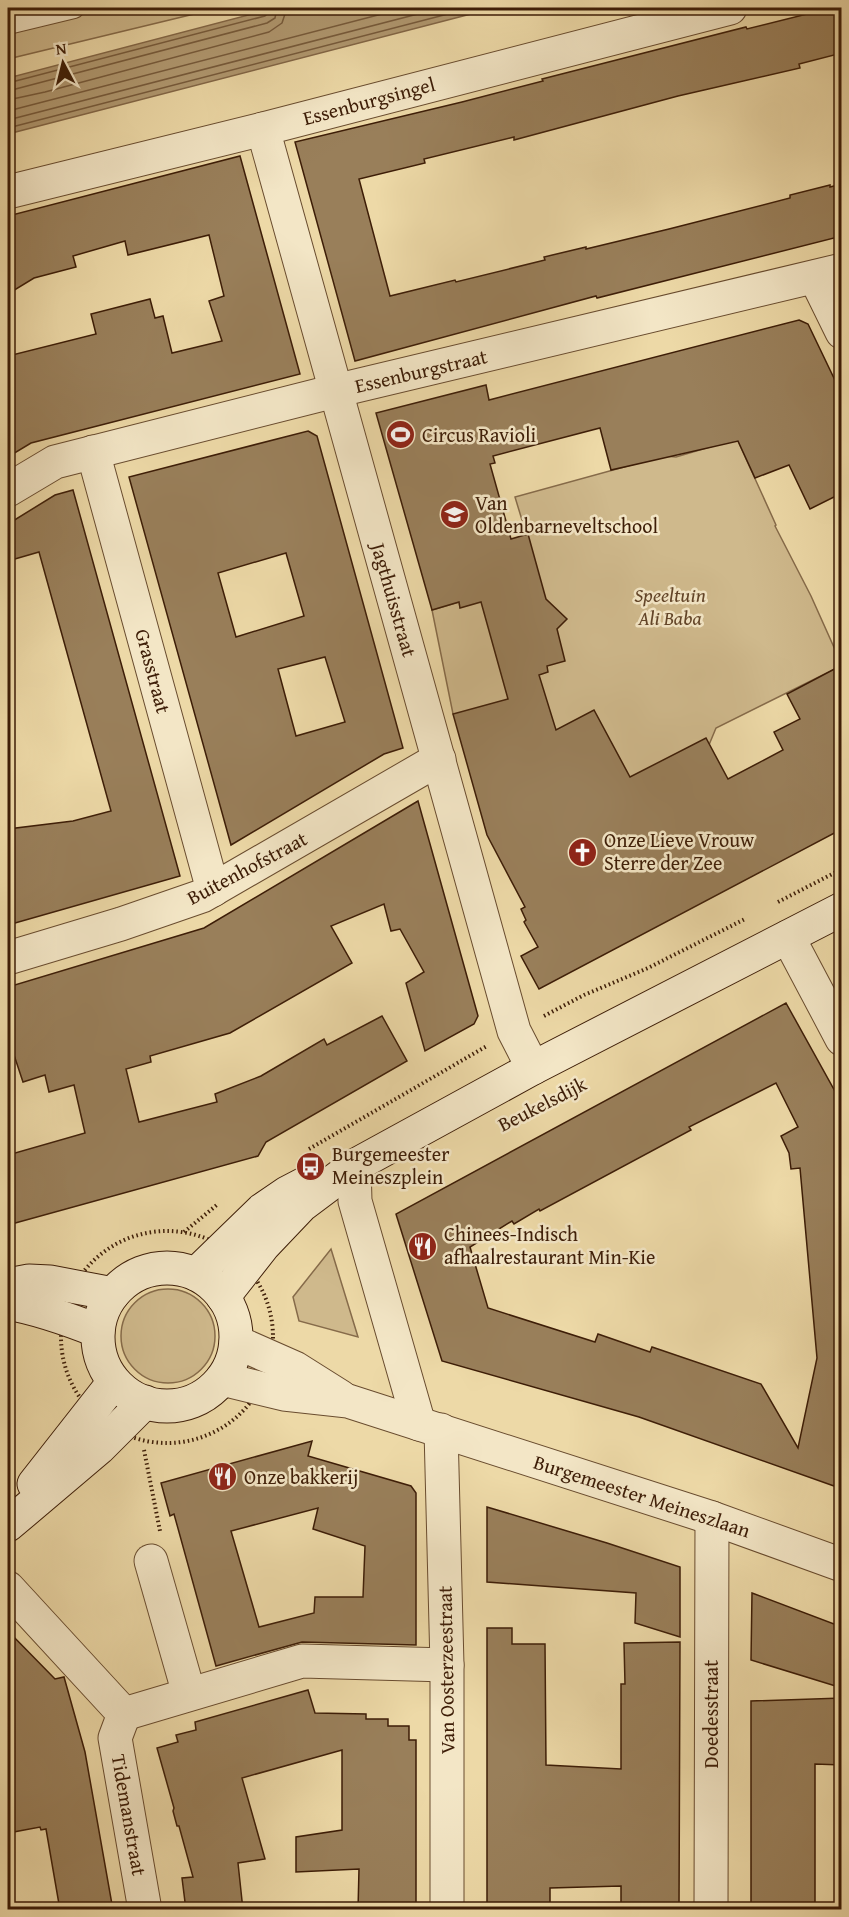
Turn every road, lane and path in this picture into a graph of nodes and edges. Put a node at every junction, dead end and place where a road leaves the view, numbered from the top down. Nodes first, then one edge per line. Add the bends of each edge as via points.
1 (74, 8) edge
2 (730, 8) edge
3 (8, 24) edge
4 (263, 129) junction
5 (8, 192) edge
6 (828, 273) edge
7 (842, 332) edge
8 (335, 391) junction
9 (93, 452) junction
10 (8, 490) edge
11 (439, 759) junction
12 (213, 890) junction
13 (842, 909) edge
14 (788, 937) junction
15 (8, 958) edge
16 (842, 1039) edge
17 (533, 1068) junction
18 (581, 1083) dead end
19 (539, 1105) dead end
20 (354, 1166) junction
21 (184, 1232) dead end
22 (95, 1260) dead end
23 (196, 1274) junction
24 (8, 1285) edge
25 (113, 1294) junction
26 (223, 1297) junction
27 (8, 1303) edge
28 (98, 1331) junction
29 (236, 1342) junction
30 (60, 1343) dead end
31 (222, 1379) junction
32 (114, 1382) junction
33 (74, 1388) dead end
34 (348, 1401) junction
35 (145, 1402) junction
36 (430, 1427) junction
37 (142, 1440) dead end
38 (8, 1518) edge
39 (712, 1518) junction
40 (8, 1525) edge
41 (152, 1561) joint
42 (841, 1562) edge
43 (8, 1588) edge
44 (447, 1665) junction
45 (189, 1694) junction
46 (124, 1714) junction
47 (145, 1910) edge
48 (447, 1910) edge
49 (711, 1910) edge

1 - 3 lane
2 - 4 street, Essenburgsingel
4 - 5 street, Essenburgsingel
4 - 8 street, Jagthuisstraat
6 - 7 street
6 - 8 street, Essenburgstraat
8 - 9 street, Essenburgstraat
8 - 11 street, Jagthuisstraat
9 - 10 street, Essenburgstraat via 45,466
9 - 12 street, Grasstraat
11 - 12 street, Buitenhofstraat
11 - 17 street, Jagthuisstraat via 514,1031
12 - 15 street, Buitenhofstraat via 121,924
13 - 14 street, Beukelsdijk
14 - 16 street
14 - 17 street, Beukelsdijk
17 - 20 street, Beukelsdijk
18 - 19 path, Beukelsdijk
20 - 23 street, Beukelsdijk via 315,1178 286,1193 262,1210
20 - 26 street, Beukelsdijk via 302,1205
20 - 36 street via 355,1201
21 - 22 path via 146,1236
23 - 25 street via 175,1269 153,1270 133,1278
23 - 26 street
24 - 25 street via 50,1282
25 - 28 street
26 - 29 street via 232,1315
27 - 28 street via 62,1316
28 - 32 street via 101,1357
29 - 31 street
29 - 34 street via 295,1368
30 - 33 path via 64,1366
31 - 34 street via 284,1394
31 - 35 street via 200,1398 187,1403 173,1406
32 - 35 street
32 - 38 street
34 - 36 street
35 - 40 street via 99,1448
36 - 39 street, Burgemeester Meineszlaan
36 - 44 street, Van Oosterzeestraat
37 - 41 path via 165,1557
39 - 42 street, Burgemeester Meineszlaan
39 - 49 street, Doedesstraat
41 - 45 street
43 - 46 street
44 - 45 street via 302,1661
44 - 48 street, Van Oosterzeestraat
45 - 46 street
46 - 47 street, Tidemanstraat via 115,1738

